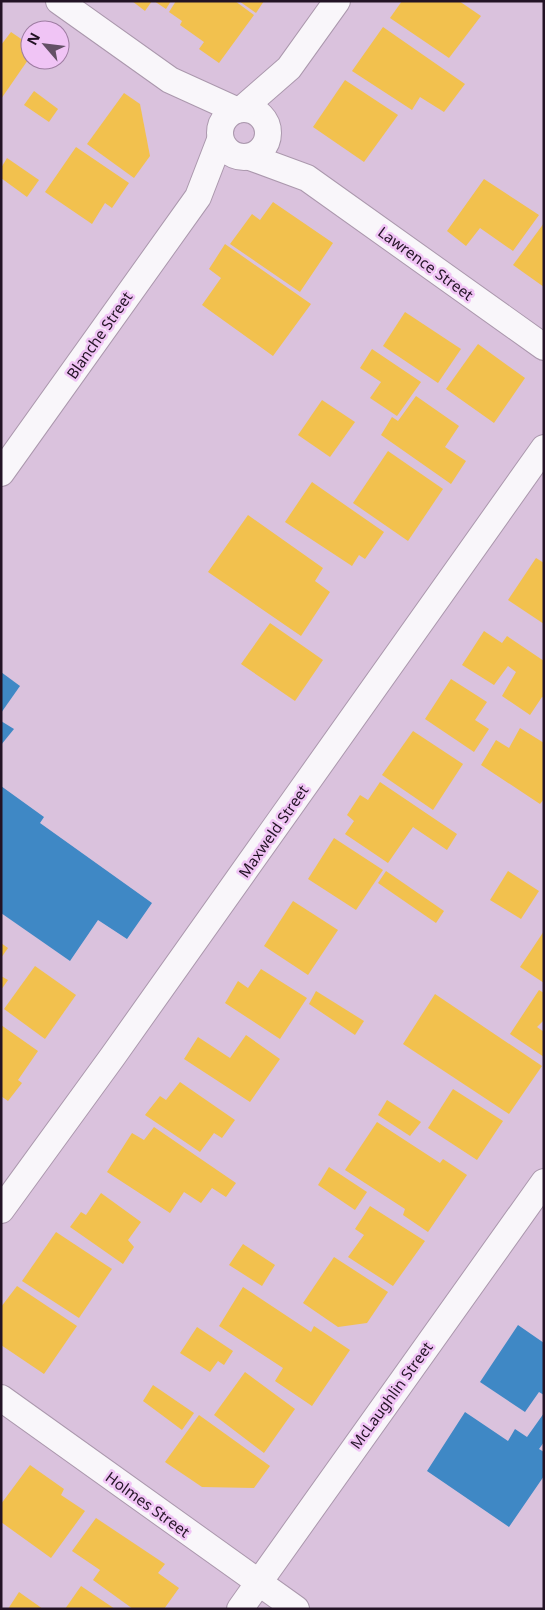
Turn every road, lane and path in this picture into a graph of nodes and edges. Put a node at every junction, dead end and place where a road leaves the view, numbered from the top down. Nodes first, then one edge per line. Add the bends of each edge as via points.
1 (59, 1) edge
2 (337, 1) edge
3 (289, 68) junction
4 (170, 80) junction
5 (239, 109) junction
6 (268, 129) junction
7 (220, 137) junction
8 (246, 158) junction
9 (307, 178) junction
10 (198, 198) junction
11 (544, 348) edge
12 (543, 449) edge
13 (1, 473) edge
14 (544, 1182) edge
15 (1, 1210) edge
16 (1, 1398) edge
17 (258, 1582) junction
18 (240, 1609) edge
19 (296, 1609) edge

1 - 4 street
2 - 3 street
3 - 5 street
3 - 6 street
4 - 5 street
4 - 7 street
5 - 6 street via 257,113
5 - 7 street via 224,119
6 - 8 street via 265,145 256,155
6 - 9 street, Lawrence Street
7 - 8 street via 228,153
7 - 10 street, Blanche Street
8 - 9 street, Lawrence Street
8 - 10 street, Blanche Street
9 - 11 street, Lawrence Street
10 - 13 street, Blanche Street
12 - 15 street, Maxweld Street
14 - 17 street, McLaughlin Street
16 - 17 street, Holmes Street
17 - 18 street, McLaughlin Street
17 - 19 street, Holmes Street

